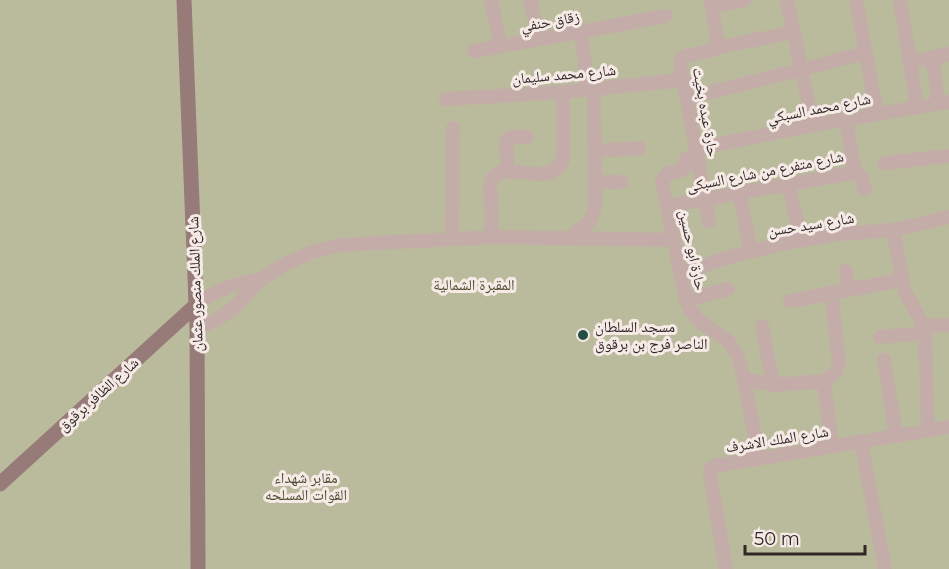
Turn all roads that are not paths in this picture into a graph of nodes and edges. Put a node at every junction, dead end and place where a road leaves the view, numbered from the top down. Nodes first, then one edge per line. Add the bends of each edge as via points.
1 (491, 0) edge
2 (530, 0) edge
3 (744, 0) edge
4 (787, 0) edge
5 (856, 0) edge
6 (900, 0) edge
7 (189, 1) edge
8 (712, 3) edge
9 (666, 16) dead end
10 (581, 32) junction
11 (794, 32) junction
12 (539, 39) junction
13 (501, 46) junction
14 (717, 48) junction
15 (474, 51) dead end
16 (865, 53) junction
17 (949, 54) edge
18 (932, 57) junction
19 (910, 62) junction
20 (802, 69) junction
21 (684, 80) junction
22 (591, 89) junction
23 (563, 92) junction
24 (688, 98) junction
25 (446, 99) dead end
26 (944, 103) edge
27 (917, 107) junction
28 (877, 114) junction
29 (846, 120) junction
30 (813, 125) junction
31 (453, 128) dead end
32 (527, 137) dead end
33 (639, 148) dead end
34 (594, 151) junction
35 (697, 153) junction
36 (949, 156) edge
37 (885, 163) dead end
38 (854, 168) junction
39 (508, 172) junction
40 (595, 182) junction
41 (621, 182) dead end
42 (788, 184) junction
43 (865, 189) dead end
44 (739, 193) junction
45 (704, 199) junction
46 (667, 206) junction
47 (949, 217) edge
48 (708, 222) dead end
49 (893, 230) junction
50 (492, 237) junction
51 (571, 237) junction
52 (452, 238) junction
53 (673, 240) junction
54 (801, 240) junction
55 (752, 251) junction
56 (846, 271) dead end
57 (680, 274) junction
58 (260, 280) junction
59 (901, 280) junction
60 (728, 289) dead end
61 (848, 290) junction
62 (831, 293) junction
63 (687, 300) junction
64 (790, 301) dead end
65 (196, 305) junction
66 (949, 325) edge
67 (762, 326) dead end
68 (197, 327) junction
69 (924, 329) junction
70 (880, 337) dead end
71 (884, 360) dead end
72 (744, 379) junction
73 (825, 381) junction
74 (773, 385) junction
75 (949, 427) edge
76 (928, 430) junction
77 (896, 436) junction
78 (861, 442) junction
79 (832, 446) junction
80 (759, 458) junction
81 (0, 484) edge
82 (198, 569) edge
83 (726, 569) edge
84 (885, 569) edge

1 - 13 street
2 - 12 street
3 - 8 street
4 - 11 street
5 - 16 street
6 - 19 street
7 - 65 main road, شارع الملك منصور عثمان
8 - 14 street, حارة عبده بخيت
9 - 10 street, زقاق حنفي
10 - 12 street, زقاق حنفي
10 - 22 street
11 - 14 street
11 - 20 street
12 - 13 street, زقاق حنفي
13 - 15 street, زقاق حنفي
14 - 21 street, حارة عبده بخيت via 684,56 680,62
16 - 20 street
16 - 28 street
17 - 18 street
18 - 19 street
18 - 26 street
19 - 27 street
20 - 24 street
20 - 30 street
21 - 22 street, شارع محمد سليمان
21 - 24 street, حارة عبده بخيت
22 - 23 street, شارع محمد سليمان
22 - 34 street
23 - 25 street, شارع محمد سليمان
23 - 39 street via 560,166 548,174
24 - 35 street, حارة عبده بخيت
26 - 27 street, شارع محمد السبكي
27 - 28 street, شارع محمد السبكي
28 - 29 street, شارع محمد السبكي
29 - 30 street, شارع محمد السبكي
29 - 38 street, شارع متفرع من شارع السبكى
30 - 35 street, شارع محمد السبكي
31 - 52 street
32 - 39 street via 511,137 506,142
33 - 34 street
34 - 40 street
35 - 45 street, حارة عبده بخيت
35 - 46 street, حارة ابو حسين via 686,159 682,172 663,178
36 - 37 street
38 - 42 street, شارع متفرع من شارع السبكى via 849,174
38 - 43 street
39 - 50 street via 496,173 490,184
40 - 41 street
40 - 51 street via 593,216
42 - 44 street, شارع متفرع من شارع السبكى
42 - 54 street
44 - 45 street, شارع متفرع من شارع السبكى
44 - 55 street
45 - 46 street, شارع متفرع من شارع السبكى
45 - 48 street, حارة عبده بخيت
46 - 53 street, حارة ابو حسين
47 - 49 street, شارع سيد حسن
49 - 54 street, شارع سيد حسن
49 - 59 street
50 - 51 street
50 - 52 street
51 - 53 street
52 - 58 street via 340,245 303,256
53 - 57 street, حارة ابو حسين
54 - 55 street, شارع سيد حسن
55 - 57 street, شارع سيد حسن
56 - 61 street
57 - 63 street, حارة ابو حسين
58 - 65 street via 226,287
58 - 68 street via 232,309
59 - 61 street
59 - 69 street
60 - 63 street
61 - 62 street
62 - 64 street
62 - 73 street via 839,362
63 - 72 street, حارة ابو حسين via 698,320 734,348
65 - 68 main road, شارع الملك منصور عثمان
65 - 81 main road, شارع الظافر برقوق
66 - 69 street
67 - 74 street
68 - 82 main road, شارع الملك منصور عثمان
69 - 70 street
69 - 76 street
71 - 77 street
72 - 74 street
72 - 80 street, حارة ابو حسين
73 - 74 street
73 - 79 street
75 - 76 street, شارع الملك الاشرف
76 - 77 street, شارع الملك الاشرف
77 - 78 street, شارع الملك الاشرف
78 - 79 street, شارع الملك الاشرف
78 - 84 street
79 - 80 street, شارع الملك الاشرف
80 - 83 street, شارع الملك الاشرف via 718,465 711,470

